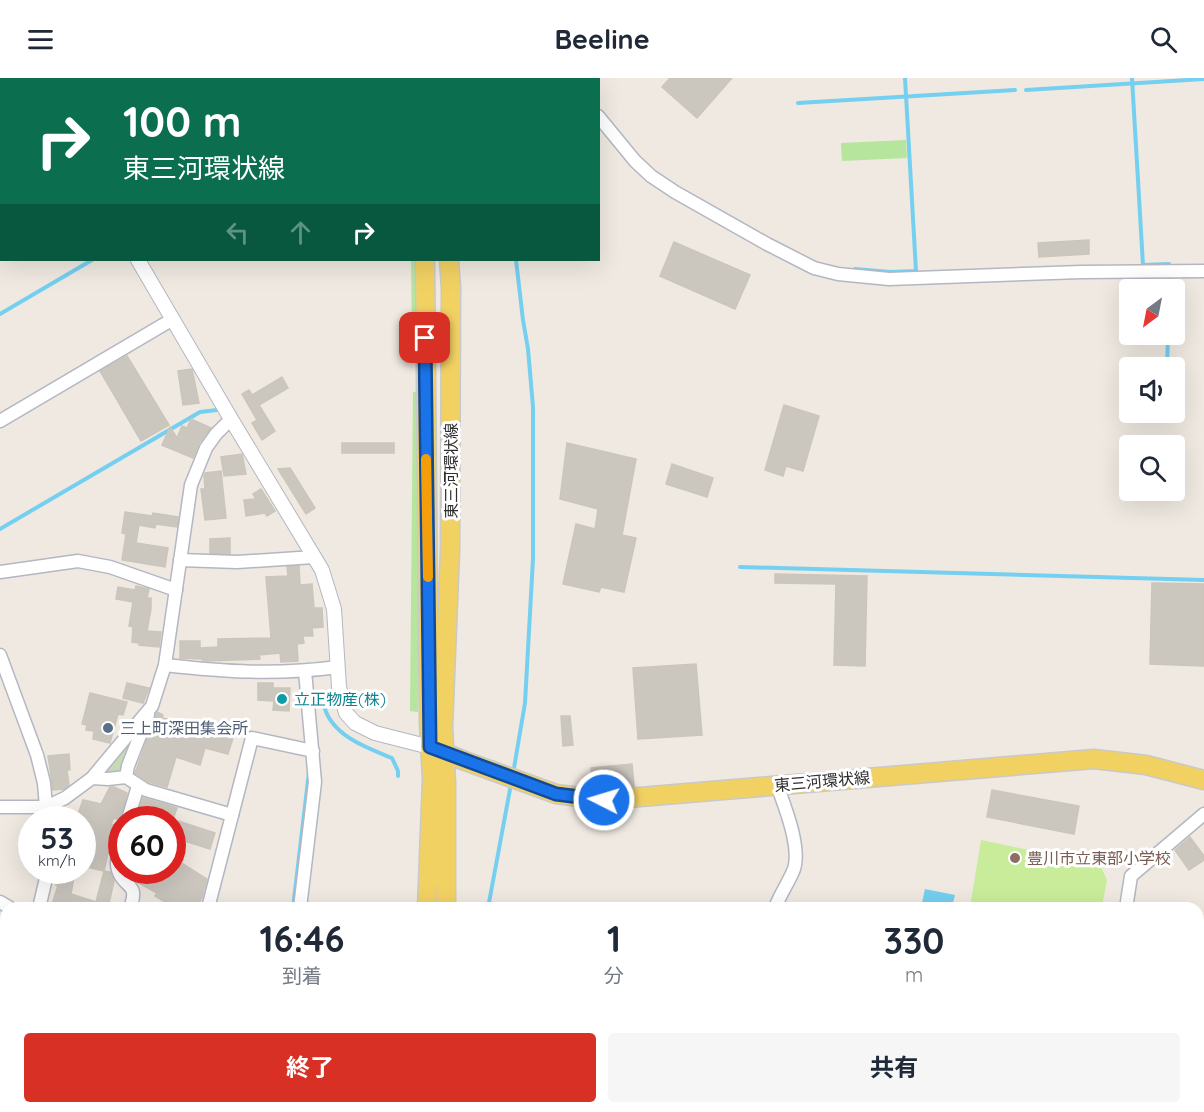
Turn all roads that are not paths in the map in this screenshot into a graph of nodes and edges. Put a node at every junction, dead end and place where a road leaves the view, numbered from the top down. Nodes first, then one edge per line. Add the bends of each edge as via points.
1 (600, 118) edge
2 (139, 261) edge
3 (425, 261) edge
4 (449, 261) edge
5 (1204, 271) edge
6 (173, 319) junction
7 (231, 419) junction
8 (0, 421) edge
9 (314, 557) junction
10 (180, 560) junction
11 (0, 572) edge
12 (176, 590) junction
13 (0, 656) edge
14 (165, 665) junction
15 (338, 667) junction
16 (305, 671) junction
17 (152, 706) junction
18 (437, 750) junction
19 (313, 751) junction
20 (126, 777) junction
21 (92, 778) junction
22 (1204, 780) edge
23 (777, 785) junction
24 (138, 786) junction
25 (46, 806) edge
26 (55, 806) edge
27 (132, 806) edge
28 (0, 807) edge
29 (18, 809) edge
30 (1204, 814) edge
31 (232, 816) junction
32 (45, 884) edge
33 (128, 884) edge
34 (40, 902) edge
35 (132, 902) edge
36 (210, 902) edge
37 (301, 902) edge
38 (427, 902) edge
39 (446, 902) edge
40 (777, 902) edge
41 (1127, 902) edge

1 - 5 street via 651,176 814,268 890,279
2 - 6 street
3 - 18 main road, 東三河環状線
4 - 18 main road, 東三河環状線 via 450,539 443,727
6 - 7 street
6 - 8 street
7 - 9 street
7 - 10 street via 206,448 194,473
9 - 10 street via 237,562
9 - 15 street via 332,595
10 - 12 street
11 - 12 street via 78,561 110,567
12 - 14 street
13 - 25 street via 37,755
14 - 16 street via 233,672
14 - 17 street
15 - 16 street
15 - 18 street via 343,707 355,723 375,733
16 - 19 street
17 - 20 street
17 - 21 street
18 - 23 main road, 東三河環状線 via 556,794 604,800
18 - 38 main road, 東三河環状線 via 432,779
18 - 39 main road, 東三河環状線
19 - 31 street via 252,738
19 - 37 street via 315,782
20 - 21 street
20 - 24 street
21 - 26 street
22 - 23 main road, 東三河環状線 via 1146,765 1094,759
23 - 40 street via 796,859
24 - 27 street
24 - 31 street
28 - 29 street
30 - 41 street via 1131,876
31 - 36 street
32 - 34 street
33 - 35 street via 135,895

